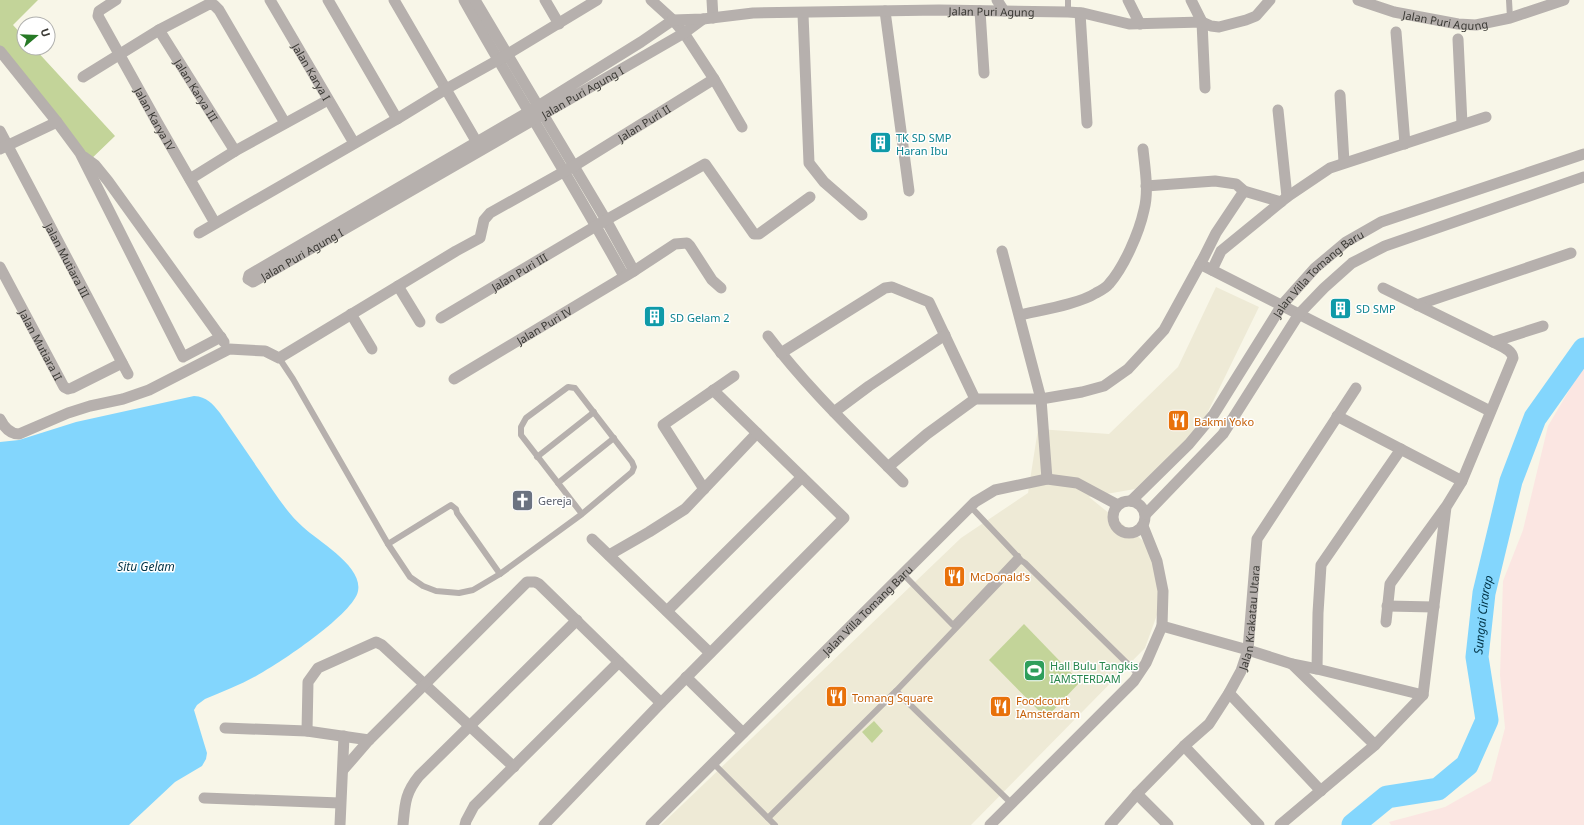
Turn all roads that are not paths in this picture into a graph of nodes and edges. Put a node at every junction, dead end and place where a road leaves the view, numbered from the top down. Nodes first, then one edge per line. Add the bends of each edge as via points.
1 (116, 0) edge
2 (270, 0) edge
3 (328, 0) edge
4 (394, 0) edge
5 (464, 0) edge
6 (475, 0) edge
7 (545, 0) edge
8 (597, 0) edge
9 (651, 0) edge
10 (712, 0) edge
11 (933, 0) edge
12 (997, 0) edge
13 (1068, 0) edge
14 (1128, 0) edge
15 (1191, 0) edge
16 (1358, 0) edge
17 (1509, 0) edge
18 (1564, 0) edge
19 (1264, 3) edge
20 (938, 10) junction
21 (885, 11) junction
22 (980, 11) junction
23 (1004, 12) junction
24 (1068, 12) junction
25 (1080, 13) junction
26 (803, 14) junction
27 (708, 18) junction
28 (1510, 18) junction
29 (673, 20) junction
30 (1202, 22) junction
31 (559, 24) junction
32 (1140, 24) junction
33 (158, 30) junction
34 (1396, 32) dead end
35 (684, 33) junction
36 (1458, 39) dead end
37 (0, 51) edge
38 (119, 54) junction
39 (502, 57) junction
40 (984, 74) dead end
41 (82, 77) dead end
42 (714, 79) junction
43 (1205, 88) dead end
44 (446, 89) junction
45 (1340, 96) dead end
46 (328, 100) junction
47 (1278, 110) dead end
48 (536, 113) junction
49 (1486, 117) dead end
50 (397, 119) junction
51 (57, 122) junction
52 (285, 123) junction
53 (1087, 123) dead end
54 (1462, 124) junction
55 (742, 127) dead end
56 (0, 131) edge
57 (354, 143) junction
58 (1405, 144) junction
59 (479, 145) junction
60 (4, 148) edge
61 (1144, 149) dead end
62 (235, 150) junction
63 (80, 153) junction
64 (1584, 154) edge
65 (1344, 162) junction
66 (569, 168) junction
67 (1584, 177) edge
68 (190, 179) junction
69 (1146, 186) junction
70 (909, 191) dead end
71 (1244, 191) junction
72 (810, 197) dead end
73 (1284, 200) junction
74 (862, 215) dead end
75 (349, 221) junction
76 (215, 223) junction
77 (601, 223) junction
78 (199, 233) dead end
79 (1002, 251) dead end
80 (1571, 253) dead end
81 (1200, 264) junction
82 (0, 267) edge
83 (1212, 270) junction
84 (629, 274) junction
85 (398, 286) junction
86 (721, 288) dead end
87 (1383, 288) dead end
88 (1282, 305) junction
89 (1417, 305) junction
90 (351, 314) junction
91 (1299, 314) junction
92 (1020, 315) junction
93 (441, 318) dead end
94 (420, 322) dead end
95 (1543, 326) dead end
96 (945, 335) junction
97 (768, 336) dead end
98 (220, 337) junction
99 (1493, 342) junction
100 (229, 349) junction
101 (372, 349) dead end
102 (781, 353) junction
103 (279, 358) junction
104 (122, 363) junction
105 (128, 374) dead end
106 (734, 376) dead end
107 (454, 379) dead end
108 (1356, 388) dead end
109 (713, 390) junction
110 (975, 399) junction
111 (1041, 399) junction
112 (1490, 411) junction
113 (594, 412) junction
114 (834, 412) junction
115 (1337, 416) junction
116 (0, 419) edge
117 (757, 432) junction
118 (614, 438) junction
119 (1401, 449) junction
120 (537, 457) junction
121 (888, 466) junction
122 (802, 477) junction
123 (1047, 479) junction
124 (1462, 481) junction
125 (903, 482) dead end
126 (558, 483) junction
127 (704, 489) junction
128 (1132, 501) junction
129 (1118, 505) junction
130 (970, 506) junction
131 (1446, 507) junction
132 (582, 514) junction
133 (1146, 514) junction
134 (1143, 526) junction
135 (592, 539) dead end
136 (388, 544) junction
137 (609, 555) junction
138 (1020, 559) junction
139 (500, 574) junction
140 (903, 574) junction
141 (1387, 606) junction
142 (1434, 607) junction
143 (667, 611) junction
144 (577, 620) junction
145 (1386, 622) dead end
146 (1162, 626) junction
147 (1248, 650) junction
148 (710, 652) junction
149 (619, 662) junction
150 (1292, 664) junction
151 (1317, 668) junction
152 (1138, 674) junction
153 (686, 677) junction
154 (425, 684) junction
155 (896, 690) junction
156 (1229, 694) junction
157 (1422, 695) junction
158 (661, 703) junction
159 (471, 725) junction
160 (225, 728) dead end
161 (307, 731) junction
162 (743, 733) junction
163 (344, 736) junction
164 (369, 740) junction
165 (1375, 745) junction
166 (1184, 746) junction
167 (713, 763) junction
168 (514, 767) junction
169 (343, 770) junction
170 (1321, 791) junction
171 (1137, 794) junction
172 (204, 798) dead end
173 (340, 802) junction
174 (1011, 804) junction
175 (768, 818) junction
176 (340, 825) edge
177 (403, 825) edge
178 (465, 825) edge
179 (544, 825) edge
180 (651, 825) edge
181 (775, 825) edge
182 (990, 825) edge
183 (1110, 825) edge
184 (1168, 825) edge
185 (1259, 825) edge
186 (1280, 825) edge

1 - 38 street, Jalan Karya IV via 98,14
2 - 46 street, Jalan Karya I
3 - 50 street
4 - 44 street
5 - 39 street
6 - 39 street
7 - 31 street
8 - 31 street
9 - 29 street
10 - 27 street
11 - 20 street
12 - 23 street
13 - 24 lane
14 - 32 street
15 - 30 street
16 - 28 street, Jalan Puri Agung via 1394,12 1458,24 1476,25
17 - 28 lane
18 - 28 street, Jalan Puri Agung
19 - 30 street, Jalan Puri Agung via 1256,16 1239,22 1219,27
20 - 21 street, Jalan Puri Agung
20 - 22 street, Jalan Puri Agung
21 - 26 street, Jalan Puri Agung
21 - 70 street
22 - 23 street, Jalan Puri Agung
22 - 40 street
23 - 24 street, Jalan Puri Agung
24 - 25 street, Jalan Puri Agung
25 - 32 street, Jalan Puri Agung
25 - 53 street
26 - 27 street, Jalan Puri Agung via 753,13
26 - 74 street via 809,163 824,182
27 - 29 street, Jalan Puri Agung
27 - 35 street, Jalan Puri Agung I
29 - 35 street
29 - 48 street, Jalan Puri Agung I
30 - 32 street, Jalan Puri Agung
30 - 43 street
31 - 39 street
33 - 38 street
33 - 52 street via 209,4 214,5
33 - 62 street, Jalan Karya III
34 - 58 street
35 - 42 street
35 - 48 street, Jalan Puri Agung I
36 - 54 street
37 - 51 street
38 - 41 street
38 - 68 street, Jalan Karya IV
39 - 44 street
39 - 48 street
42 - 55 street
42 - 66 street, Jalan Puri II
44 - 50 street
44 - 59 street
45 - 65 street
46 - 52 street
46 - 57 street, Jalan Karya I
47 - 73 street
48 - 59 street, Jalan Puri Agung I
48 - 66 street
49 - 54 street
50 - 57 street
51 - 60 street
51 - 63 street
52 - 62 street
54 - 58 street
56 - 60 street, Jalan Mutiara III
57 - 76 street
58 - 65 street
59 - 75 street, Jalan Puri Agung I
60 - 104 street, Jalan Mutiara III
61 - 69 street
62 - 68 street
63 - 98 street via 105,177
63 - 98 street via 184,357
64 - 88 street, Jalan Villa Tomang Baru via 1381,222 1346,242 1315,268
65 - 73 street via 1319,174
66 - 77 street
66 - 85 street, Jalan Puri II via 490,213 484,220 481,235 477,240
67 - 91 street, Jalan Villa Tomang Baru via 1385,246 1352,263
68 - 76 street, Jalan Karya IV
69 - 71 street via 1215,181 1236,184
69 - 92 street via 1145,210 1136,236 1122,265 1108,285 1095,294 1071,303
71 - 73 street
71 - 81 street via 1216,233
72 - 77 street, Jalan Puri III via 759,234 754,234 705,164
73 - 83 street via 1221,251
75 - 75 street, Jalan Puri Agung I via 253,282 248,279 248,276
76 - 78 street
77 - 84 street
77 - 93 street, Jalan Puri III
79 - 92 street
80 - 89 street
81 - 83 street
81 - 111 street via 1164,330 1128,369 1104,386
82 - 104 street, Jalan Mutiara II via 64,387 72,388
83 - 88 street
84 - 86 street via 675,244 687,243 712,280
84 - 107 street, Jalan Puri IV
85 - 90 street, Jalan Puri II
85 - 94 street
87 - 89 street
88 - 91 street
88 - 128 street, Jalan Villa Tomang Baru via 1214,414 1189,444
89 - 99 street
90 - 101 street
90 - 103 street, Jalan Puri II
91 - 112 street
91 - 133 street, Jalan Villa Tomang Baru via 1223,434
92 - 111 street
95 - 99 street
96 - 102 street via 929,302 888,287
96 - 110 street
96 - 114 street
97 - 102 street
98 - 100 street
99 - 112 street via 1510,351 1513,358
100 - 103 street via 265,351
100 - 116 street via 149,390 68,413 19,434 13,434
102 - 114 street
103 - 136 lane
104 - 105 street, Jalan Mutiara III
106 - 109 street
108 - 115 street, Jalan Krakatau Utara
109 - 117 street
109 - 127 street via 663,425
110 - 111 street
110 - 121 street
111 - 123 street
112 - 124 street
113 - 118 lane
113 - 120 lane
113 - 120 lane via 575,388 568,387 526,418 521,427 521,435
114 - 121 street
115 - 119 street
115 - 147 street, Jalan Krakatau Utara via 1257,539
117 - 122 street
117 - 127 street
118 - 126 lane
118 - 132 lane via 632,462 632,472
119 - 124 street
119 - 151 street via 1321,565
120 - 126 lane
121 - 125 street
122 - 143 street
122 - 148 street via 844,518
123 - 129 street, Jalan Villa Tomang Baru via 1077,483
123 - 130 street, Jalan Villa Tomang Baru via 995,490
124 - 131 street
126 - 132 lane
127 - 137 street via 685,508
128 - 129 street via 1124,501
128 - 133 street via 1139,503
129 - 134 street via 1113,517 1117,528 1122,532 1132,533
130 - 138 lane
130 - 140 street, Jalan Villa Tomang Baru
131 - 141 street via 1392,580
131 - 142 street
132 - 139 lane
133 - 134 street
134 - 146 street via 1157,561 1162,591
135 - 137 street
136 - 139 lane via 410,576 436,591 459,593 473,590
136 - 139 lane via 451,506
137 - 143 street
138 - 140 lane via 953,625
138 - 152 lane
138 - 155 lane
140 - 162 street, Jalan Villa Tomang Baru
141 - 142 street
141 - 145 street
142 - 157 street
143 - 148 street
144 - 149 street
144 - 154 street via 539,584 527,582
144 - 159 street
146 - 147 street
146 - 152 street via 1146,663
147 - 150 street
147 - 156 street, Jalan Krakatau Utara via 1241,672
148 - 153 street
149 - 158 street
149 - 168 street
150 - 151 street
150 - 165 street
151 - 157 street
152 - 174 street
153 - 158 street
153 - 162 street
154 - 159 street
154 - 161 street via 376,642 318,668 308,682
154 - 164 street
155 - 174 lane
155 - 175 lane
156 - 166 street, Jalan Krakatau Utara via 1209,724
156 - 170 street
157 - 165 street
158 - 179 street
159 - 168 street
159 - 177 street via 412,784 405,803
160 - 161 street
161 - 163 street
162 - 167 street, Jalan Villa Tomang Baru
163 - 164 street
163 - 169 street
164 - 169 street
165 - 170 street
166 - 171 street, Jalan Krakatau Utara
166 - 185 street
167 - 175 lane
167 - 180 street, Jalan Villa Tomang Baru
168 - 178 street via 474,806
169 - 173 street
170 - 186 street
171 - 183 street, Jalan Krakatau Utara
171 - 184 street
172 - 173 street
173 - 176 street
174 - 182 street
175 - 181 lane

